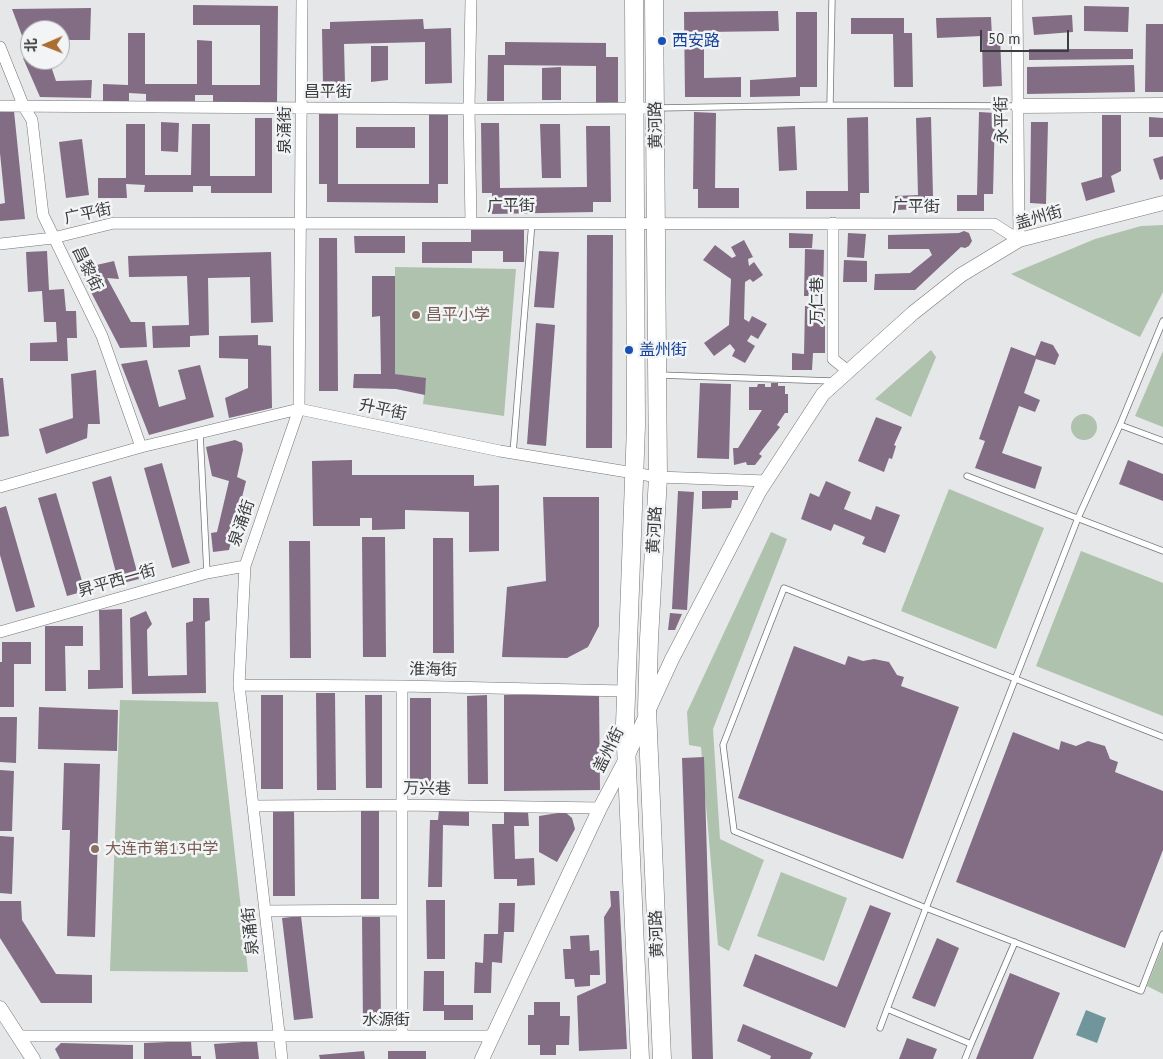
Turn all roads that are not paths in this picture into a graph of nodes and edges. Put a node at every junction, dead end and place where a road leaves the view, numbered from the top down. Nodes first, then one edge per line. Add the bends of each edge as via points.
1 (302, 0) edge
2 (471, 0) edge
3 (634, 0) edge
4 (654, 0) edge
5 (832, 0) edge
6 (1017, 0) edge
7 (0, 47) edge
8 (830, 104) junction
9 (1163, 105) edge
10 (0, 106) edge
11 (1018, 106) junction
12 (24, 107) junction
13 (301, 108) junction
14 (635, 108) junction
15 (656, 108) junction
16 (468, 109) junction
17 (1163, 202) edge
18 (532, 222) junction
19 (300, 223) junction
20 (471, 223) junction
21 (635, 223) junction
22 (657, 223) junction
23 (833, 223) junction
24 (53, 238) junction
25 (1019, 240) junction
26 (0, 244) edge
27 (1163, 321) edge
28 (848, 371) junction
29 (658, 375) junction
30 (837, 382) junction
31 (299, 408) junction
32 (1120, 425) junction
33 (200, 432) junction
34 (1163, 441) edge
35 (141, 447) junction
36 (513, 453) junction
37 (635, 474) junction
38 (967, 476) dead end
39 (658, 477) junction
40 (767, 481) junction
41 (0, 487) edge
42 (1078, 518) junction
43 (1163, 551) edge
44 (245, 566) junction
45 (206, 573) junction
46 (0, 632) edge
47 (1015, 679) junction
48 (239, 685) junction
49 (402, 686) junction
50 (625, 691) junction
51 (648, 709) junction
52 (1163, 737) edge
53 (626, 757) junction
54 (402, 805) junction
55 (254, 806) junction
56 (600, 808) junction
57 (926, 908) junction
58 (402, 910) junction
59 (265, 911) junction
60 (1163, 934) edge
61 (1015, 942) junction
62 (0, 1008) edge
63 (887, 1009) junction
64 (880, 1028) dead end
65 (18, 1036) junction
66 (279, 1036) junction
67 (402, 1036) junction
68 (493, 1036) junction
69 (971, 1044) junction
70 (33, 1059) edge
71 (282, 1059) edge
72 (482, 1059) edge
73 (640, 1059) edge
74 (662, 1059) edge
75 (965, 1059) edge

1 - 13 street, 泉涌街
2 - 16 street
3 - 14 main road, 黄河路
4 - 15 main road, 黄河路
5 - 8 lane
6 - 11 street, 永平街
7 - 12 street, 昌黎街
8 - 11 lane
8 - 15 lane
9 - 11 street
10 - 12 street, 昌平街
11 - 25 street, 永平街
12 - 13 street, 昌平街
12 - 24 street, 昌黎街 via 32,120 43,215
13 - 16 street, 昌平街
13 - 19 street, 泉涌街
14 - 15 street, 昌平街
14 - 16 street, 昌平街
14 - 21 main road, 黄河路
15 - 22 main road, 黄河路
16 - 20 street
17 - 25 street, 盖州街
18 - 20 street, 广平街
18 - 21 street, 广平街
18 - 36 lane
19 - 20 street, 广平街
19 - 24 street, 广平街 via 114,223
19 - 31 street, 泉涌街
21 - 22 street, 广平街
21 - 37 main road, 黄河路
22 - 23 street, 广平街
22 - 29 main road, 黄河路
23 - 25 street, 广平街 via 994,224
23 - 28 street, 万仁巷 via 833,359
24 - 26 street, 广平街
24 - 35 street, 昌黎街 via 102,336
25 - 28 street, 盖州街 via 961,275
27 - 32 lane
28 - 30 street, 盖州街
29 - 30 lane
29 - 39 main road, 黄河路
30 - 40 street, 盖州街 via 823,394
31 - 33 street, 升平街
31 - 36 street, 升平街
31 - 44 street, 泉涌街
32 - 34 lane
32 - 42 lane
33 - 35 street, 升平街
33 - 45 lane
35 - 41 street, 升平街
36 - 37 street, 升平街
37 - 39 street, 升平街
37 - 50 main road, 黄河路
38 - 42 lane
39 - 40 street, 升平街
39 - 51 main road, 黄河路
40 - 51 street, 盖州街
42 - 43 lane
42 - 47 lane
44 - 45 street, 昇平西一街
44 - 48 street, 泉涌街
45 - 46 street, 昇平西一街
47 - 52 lane
47 - 57 lane
47 - 57 lane via 784,588 780,597 723,745 734,831
48 - 49 street, 淮海街
48 - 55 street, 泉涌街
49 - 50 street, 淮海街
49 - 54 street
50 - 53 main road, 黄河路
51 - 53 street, 盖州街
51 - 74 main road, 黄河路
53 - 56 street, 盖州街
53 - 73 main road, 黄河路
54 - 55 street, 万兴巷
54 - 56 street, 万兴巷
54 - 58 street
55 - 59 street, 泉涌街
56 - 68 street, 盖州街
57 - 61 lane
57 - 63 lane
58 - 59 street
58 - 67 street
59 - 66 street, 泉涌街
60 - 61 lane via 1141,991
61 - 69 lane
62 - 65 street
63 - 64 lane
63 - 69 lane
65 - 66 street, 水源街
65 - 70 street
66 - 67 street, 水源街
66 - 71 street, 泉涌街
67 - 68 street, 水源街
68 - 72 street, 盖州街
69 - 75 lane

